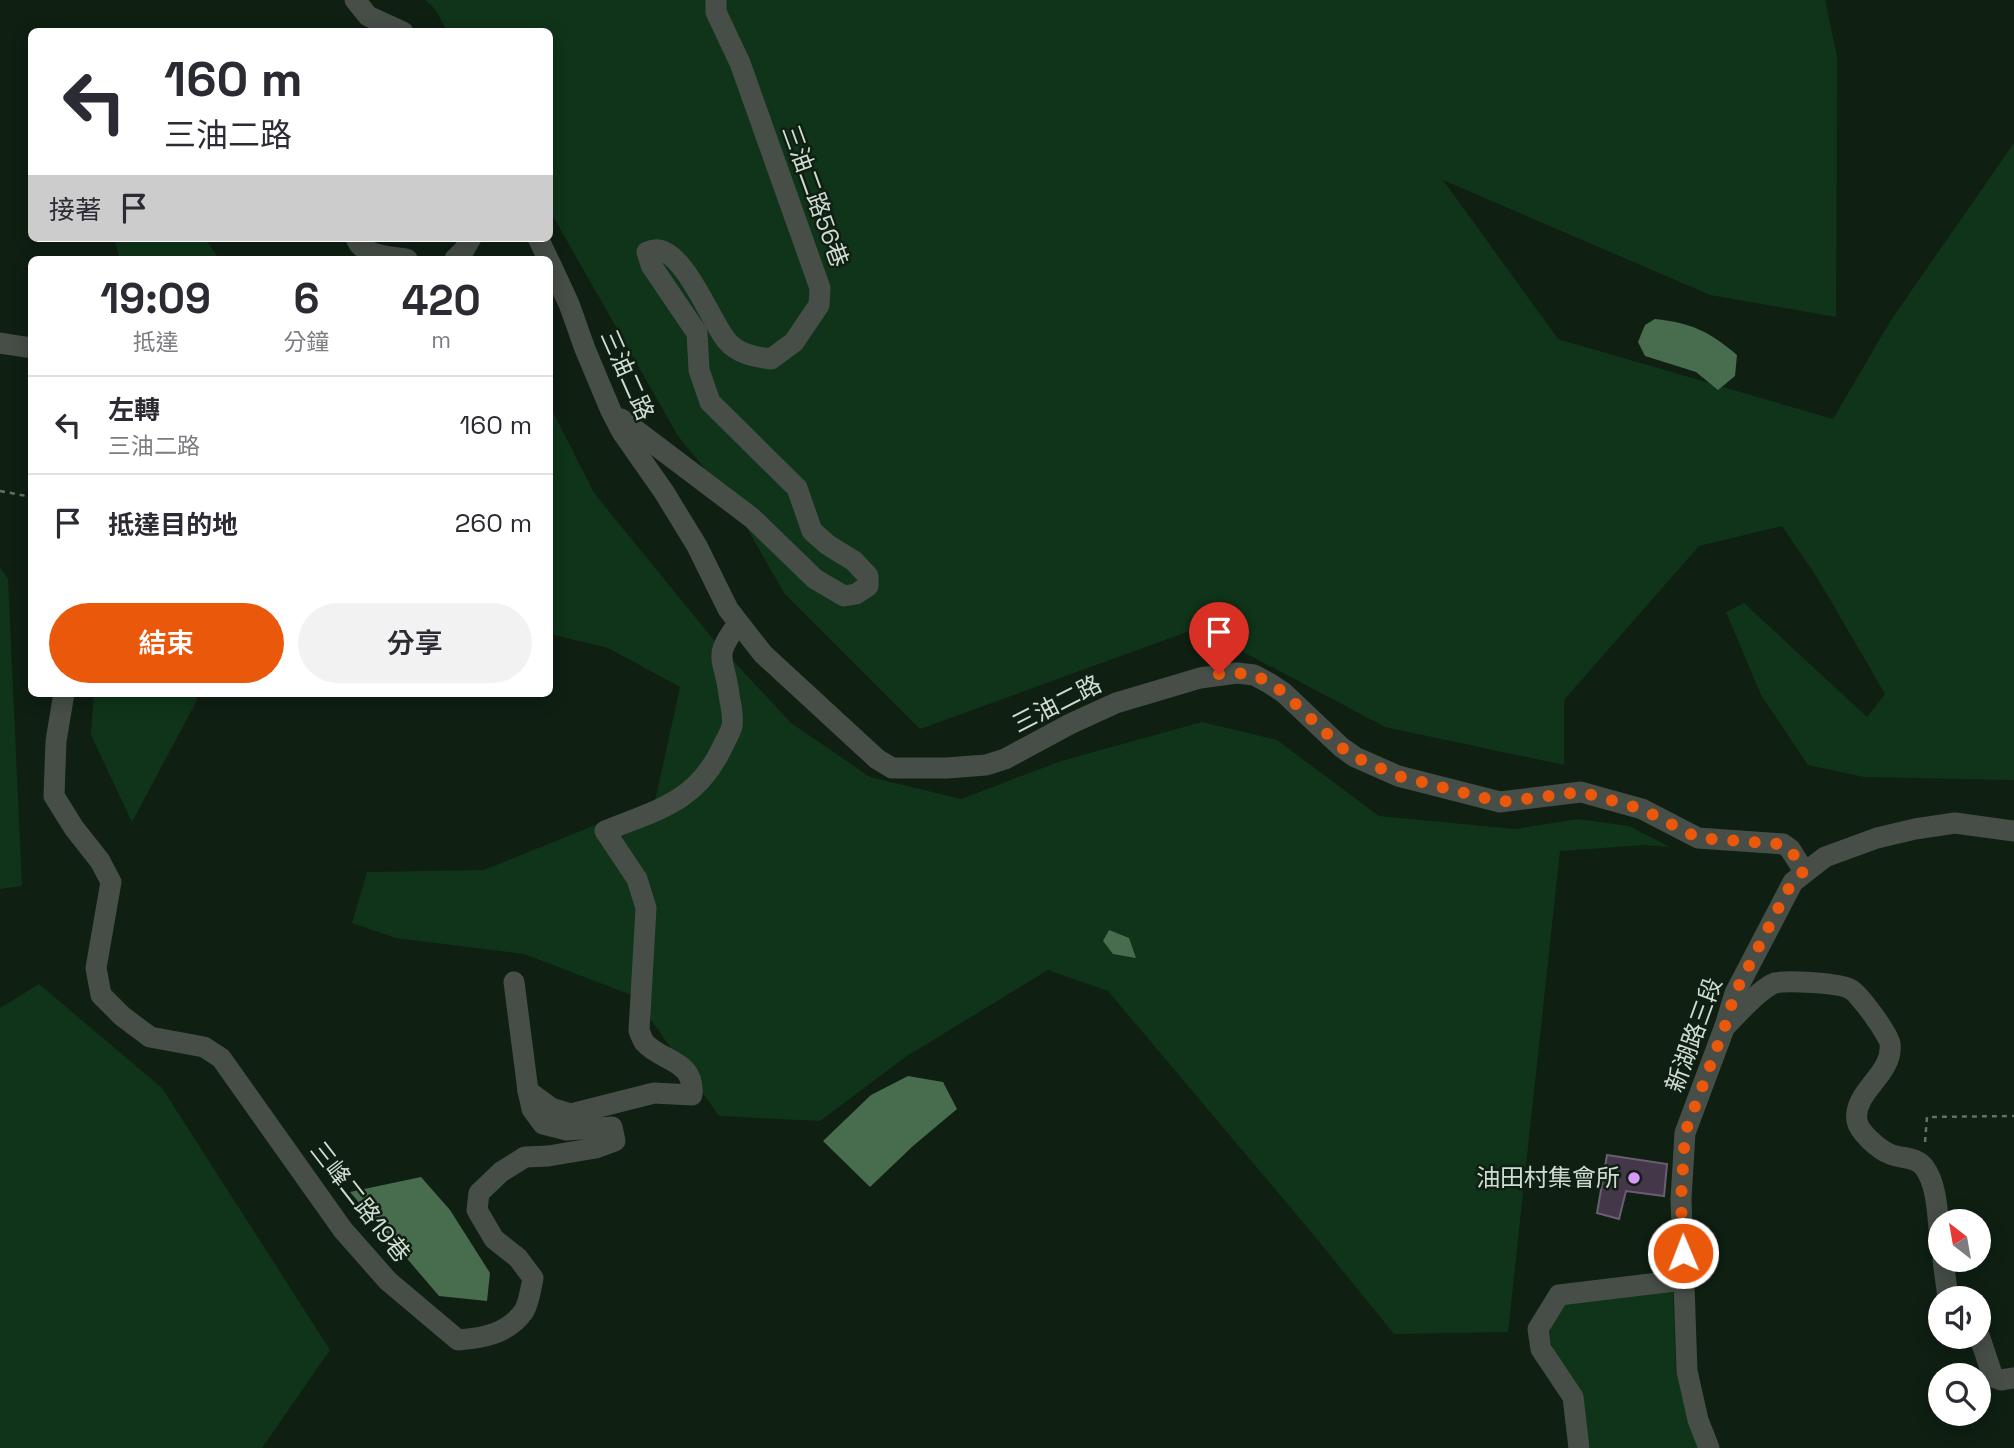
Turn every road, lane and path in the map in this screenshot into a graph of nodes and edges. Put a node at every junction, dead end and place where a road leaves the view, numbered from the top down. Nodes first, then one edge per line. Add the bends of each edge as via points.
1 (355, 0) edge
2 (716, 0) edge
3 (394, 28) edge
4 (358, 242) edge
5 (469, 242) edge
6 (389, 256) edge
7 (458, 256) edge
8 (553, 270) edge
9 (0, 343) edge
10 (28, 347) edge
11 (611, 411) junction
12 (0, 491) edge
13 (28, 496) edge
14 (738, 624) junction
15 (63, 697) edge
16 (2014, 831) edge
17 (1804, 871) junction
18 (513, 982) dead end
19 (1725, 1026) junction
20 (528, 1091) junction
21 (2014, 1116) edge
22 (1923, 1165) junction
23 (1935, 1209) edge
24 (1683, 1280) junction
25 (1984, 1349) edge
26 (2014, 1378) edge
27 (1579, 1448) edge
28 (1709, 1448) edge

1 - 3 street via 368,16
2 - 11 street, 三油二路56巷 via 716,12 740,63 820,288 819,305 794,342 771,359 749,356 728,342 680,263 666,250 647,252 697,333 699,369 710,402 797,488 812,531 854,561 869,576 868,586 844,596 814,579 752,518
4 - 6 street via 366,252
5 - 7 street
8 - 11 street, 三油二路
9 - 10 street
11 - 14 street, 三油二路 via 697,546
12 - 13 path
14 - 17 street, 三油二路 via 763,654 892,768 986,765 1116,703 1200,678 1237,673 1269,682 1341,747 1390,773 1500,802 1581,792 1642,809 1698,838 1783,844
14 - 20 street via 722,645 721,660 732,726 710,771 696,788 670,804 605,831 637,878 646,908 639,1031 644,1042 687,1072 692,1095 654,1093 571,1114 551,1108
15 - 20 street, 三峰二路19巷 via 54,796 111,883 96,968 102,995 150,1037 204,1047 220,1058 343,1230 388,1281 458,1340 488,1337 509,1326 525,1310 533,1278 518,1258 494,1239 477,1210 479,1193 525,1157 596,1148 615,1140 612,1127 567,1130 543,1124
16 - 17 street, 新湖路三段 via 1955,823 1915,829 1825,857
17 - 19 street, 新湖路三段 via 1793,881 1735,993
18 - 20 street
19 - 22 street via 1776,983 1851,989 1891,1042 1889,1059 1857,1107 1857,1122 1889,1154
19 - 24 street, 新湖路三段 via 1685,1133
21 - 22 path via 1927,1117
22 - 23 street
24 - 27 street via 1559,1295 1538,1329 1541,1349 1573,1397
24 - 28 street, 新湖路三段 via 1687,1371
25 - 26 street via 1993,1377

